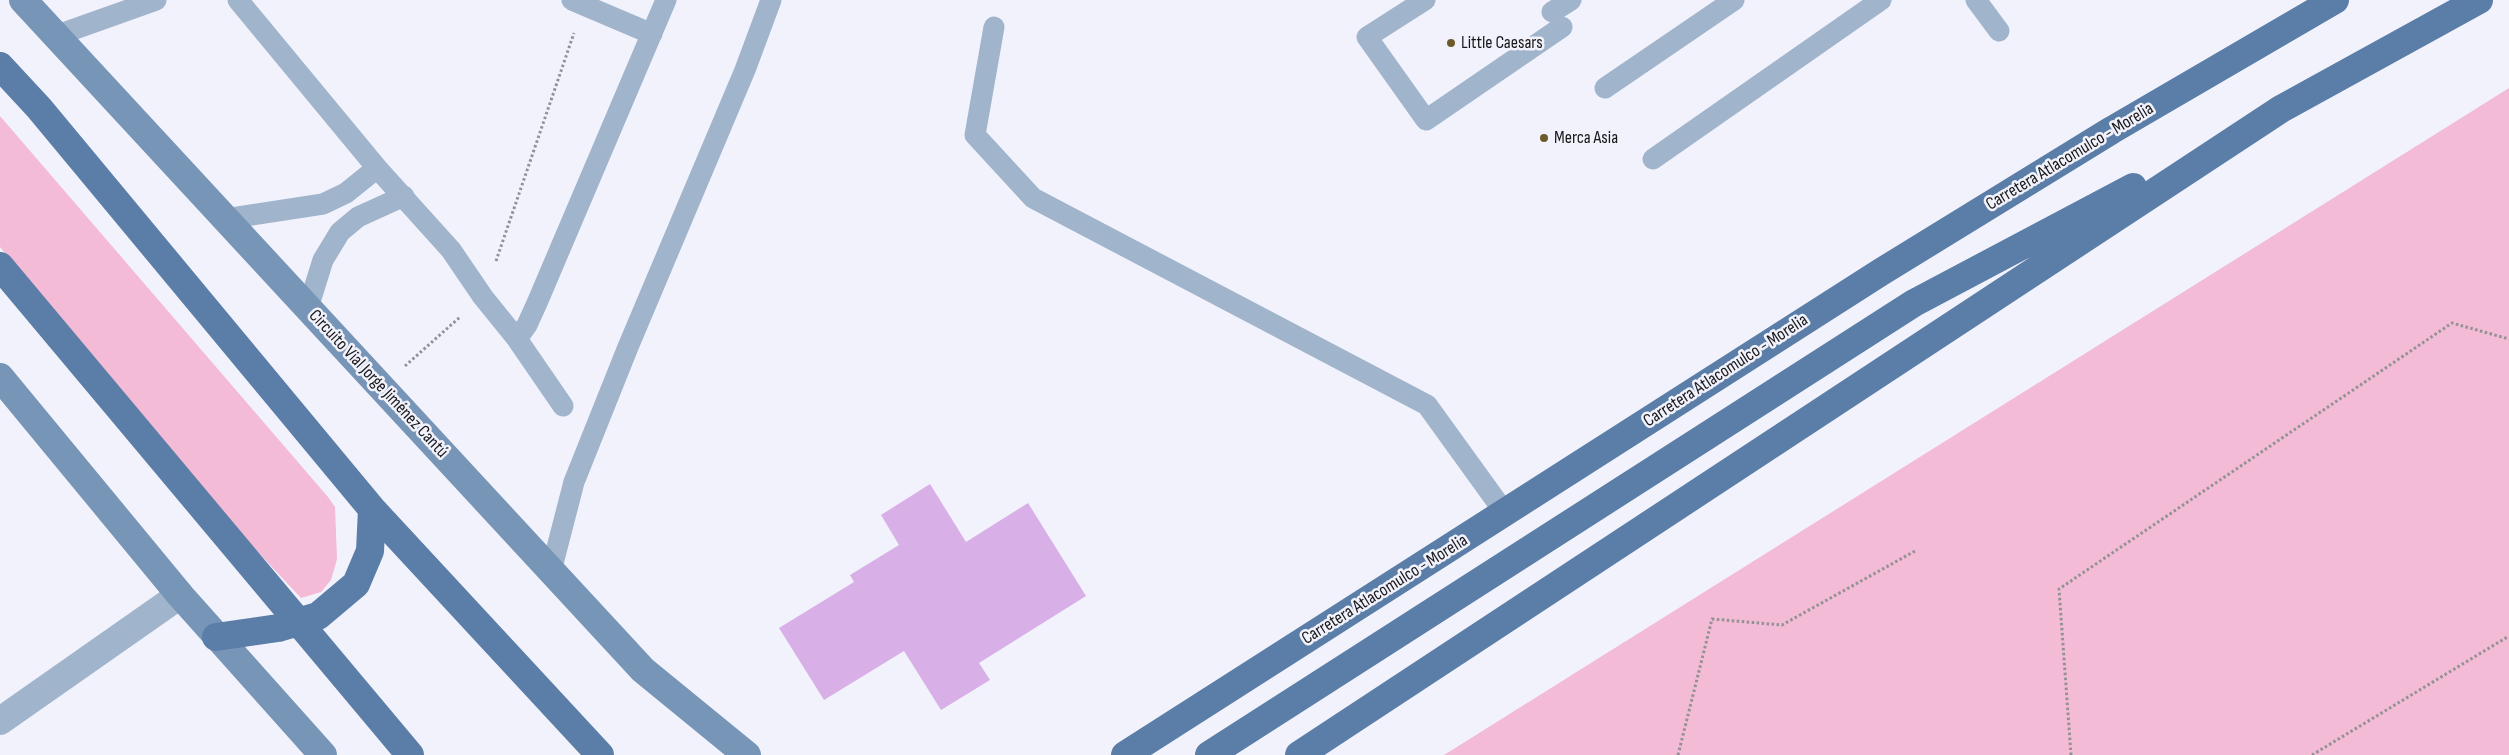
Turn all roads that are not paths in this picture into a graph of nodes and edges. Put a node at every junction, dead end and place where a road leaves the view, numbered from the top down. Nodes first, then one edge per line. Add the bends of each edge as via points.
1 (156, 0) edge
2 (238, 0) edge
3 (666, 0) edge
4 (771, 0) edge
5 (1425, 0) edge
6 (1570, 0) edge
7 (1734, 0) edge
8 (1881, 0) edge
9 (1976, 0) edge
10 (2335, 0) edge
11 (2479, 0) edge
12 (578, 2) edge
13 (33, 4) edge
14 (994, 27) dead end
15 (1998, 31) dead end
16 (652, 34) junction
17 (55, 36) junction
18 (0, 66) edge
19 (1605, 88) dead end
20 (2281, 109) junction
21 (1654, 159) dead end
22 (377, 168) junction
23 (404, 196) junction
24 (224, 219) junction
25 (0, 266) edge
26 (308, 308) junction
27 (517, 339) junction
28 (0, 377) edge
29 (563, 406) dead end
30 (372, 509) junction
31 (1506, 513) junction
32 (551, 571) junction
33 (180, 595) junction
34 (216, 636) junction
35 (0, 721) edge
36 (323, 755) edge
37 (410, 755) edge
38 (600, 755) edge
39 (747, 755) edge
40 (1125, 755) edge
41 (1209, 755) edge
42 (1299, 755) edge

1 - 17 lane
2 - 22 lane
3 - 16 lane
4 - 32 lane via 574,482
5 - 6 lane via 1367,37 1426,120 1557,19
7 - 19 lane
8 - 21 lane
9 - 15 lane
10 - 31 main road, Carretera Atlacomulco - Morelia via 2112,130 1914,252
11 - 20 main road
12 - 16 lane
13 - 17 street, Circuito Vial Jorge Jiménez Cantú
14 - 31 lane via 975,135 1033,198 1427,405
16 - 27 lane via 538,303
17 - 24 street, Circuito Vial Jorge Jiménez Cantú
18 - 30 main road via 39,108
20 - 41 main road via 1914,303
20 - 42 main road
22 - 23 lane
22 - 24 lane via 346,192 323,204
23 - 26 lane via 358,216 340,232 323,260
23 - 27 lane via 451,250
24 - 26 street, Circuito Vial Jorge Jiménez Cantú
25 - 37 main road
26 - 32 street, Circuito Vial Jorge Jiménez Cantú
27 - 29 lane
28 - 33 street
30 - 34 main road via 370,551 356,584 318,616 278,628
30 - 38 main road
31 - 40 main road, Carretera Atlacomulco - Morelia
32 - 39 street, Circuito Vial Jorge Jiménez Cantú via 643,670
33 - 34 street
33 - 35 street
34 - 36 street

